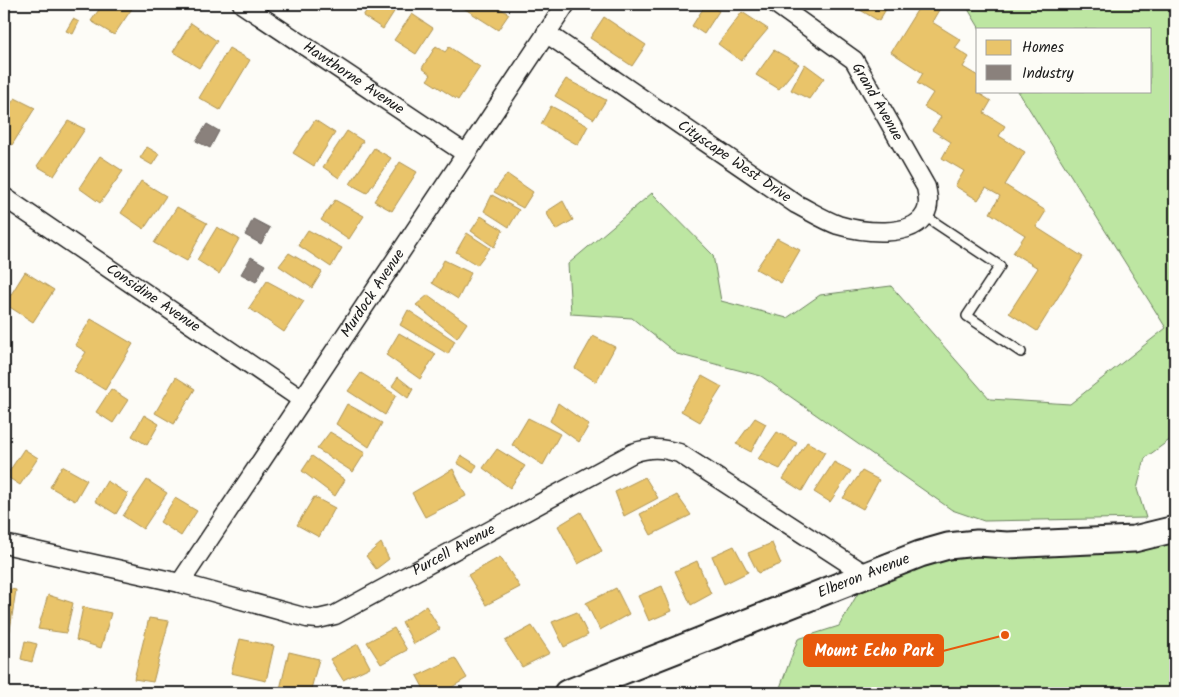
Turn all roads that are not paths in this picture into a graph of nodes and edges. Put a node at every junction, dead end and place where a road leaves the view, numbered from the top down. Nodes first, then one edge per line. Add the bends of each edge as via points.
1 (242, 4) edge
2 (566, 4) edge
3 (776, 4) edge
4 (546, 33) junction
5 (465, 153) junction
6 (4, 197) edge
7 (927, 209) junction
8 (1021, 352) dead end
9 (301, 399) junction
10 (1175, 529) edge
11 (4, 544) edge
12 (868, 576) junction
13 (180, 583) junction
14 (567, 693) edge

1 - 5 street, Hawthorne Avenue
2 - 4 street, Murdock Avenue
3 - 7 street, Grand Avenue via 854,60 926,187
4 - 5 street, Murdock Avenue
4 - 7 street, Cityscape West Drive via 796,204 838,225 871,231 905,231
5 - 9 street, Murdock Avenue
6 - 9 street, Considine Avenue
7 - 8 lane via 1000,266 967,316
9 - 13 street, Murdock Avenue
10 - 12 street, Elberon Avenue via 1134,539 948,546
11 - 13 street, Purcell Avenue
12 - 13 street, Purcell Avenue via 679,453 662,448 633,453 335,615 307,618
12 - 14 street, Elberon Avenue

